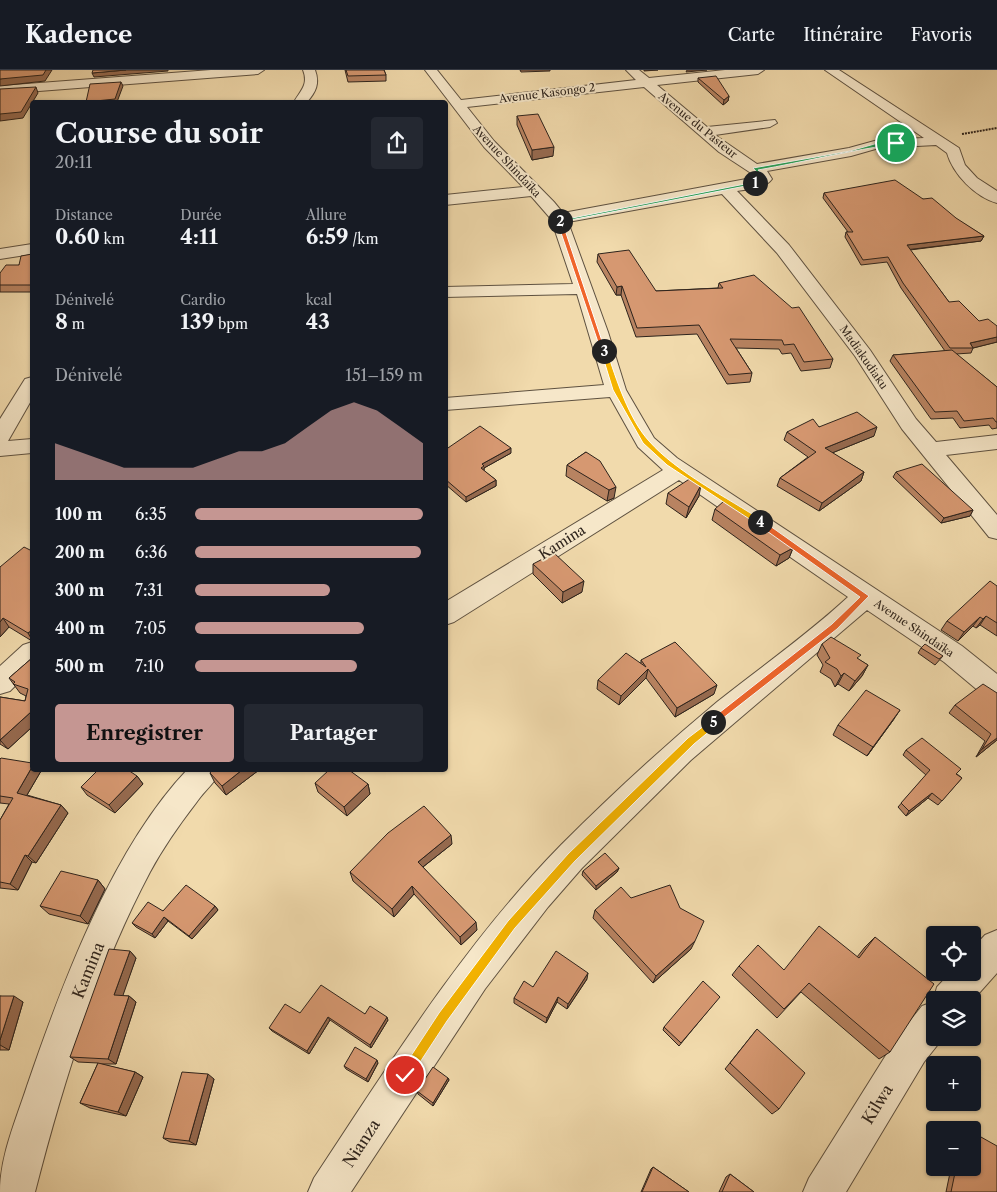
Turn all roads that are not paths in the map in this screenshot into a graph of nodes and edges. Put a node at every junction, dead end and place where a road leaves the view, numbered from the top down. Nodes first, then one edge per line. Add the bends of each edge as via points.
1 (61, 70) edge
2 (258, 70) edge
3 (309, 70) edge
4 (431, 70) edge
5 (632, 70) edge
6 (758, 70) edge
7 (832, 70) edge
8 (231, 71) edge
9 (646, 82) junction
10 (59, 86) junction
11 (0, 90) edge
12 (59, 100) edge
13 (301, 100) edge
14 (456, 104) junction
15 (770, 123) dead end
16 (704, 132) junction
17 (936, 140) junction
18 (755, 169) junction
19 (725, 188) junction
20 (533, 191) junction
21 (997, 198) edge
22 (448, 200) edge
23 (559, 219) junction
24 (30, 249) edge
25 (0, 254) edge
26 (584, 289) junction
27 (448, 292) edge
28 (30, 385) edge
29 (616, 390) junction
30 (448, 404) edge
31 (0, 437) edge
32 (997, 442) edge
33 (30, 446) edge
34 (0, 449) edge
35 (930, 450) junction
36 (679, 470) junction
37 (997, 531) edge
38 (865, 596) junction
39 (448, 613) edge
40 (30, 655) edge
41 (0, 683) edge
42 (997, 690) edge
43 (204, 772) edge
44 (997, 947) edge
45 (958, 991) edge
46 (926, 1030) edge
47 (14, 1192) edge
48 (328, 1192) edge
49 (823, 1192) edge

1 - 10 street
2 - 8 street
3 - 13 street via 313,79 311,87
4 - 14 street, Avenue Shindaïka
5 - 9 street, Avenue du Pasteur
6 - 9 street, Avenue Kasongo 2
7 - 17 street
8 - 10 street
9 - 14 street, Avenue Kasongo 2
9 - 16 street, Avenue du Pasteur
10 - 11 street
10 - 12 street
14 - 20 street, Avenue Shindaïka
15 - 16 street
16 - 18 street, Avenue du Pasteur
17 - 18 street via 878,144
17 - 21 street via 954,151 958,166 972,181
18 - 19 street via 764,180
19 - 23 street
19 - 35 street, Madiakudiaku via 789,256
20 - 22 street
20 - 23 street, Avenue Shindaïka
23 - 26 street, Avenue Shindaïka
24 - 25 street
26 - 27 street
26 - 29 street, Avenue Shindaïka
28 - 31 street
29 - 30 street
29 - 36 street, Avenue Shindaïka via 646,442
32 - 35 street
33 - 34 street
35 - 37 street, Madiakudiaku
36 - 38 street, Avenue Shindaïka
36 - 39 street, Kamina
38 - 42 street, Avenue Shindaïka via 953,654
38 - 48 street, Nianza via 835,626 691,741 571,857 512,924 443,1017
40 - 41 street
43 - 47 street, Kamina via 170,813 117,902 63,1033
44 - 45 street
46 - 49 street, Kilwa via 911,1049

